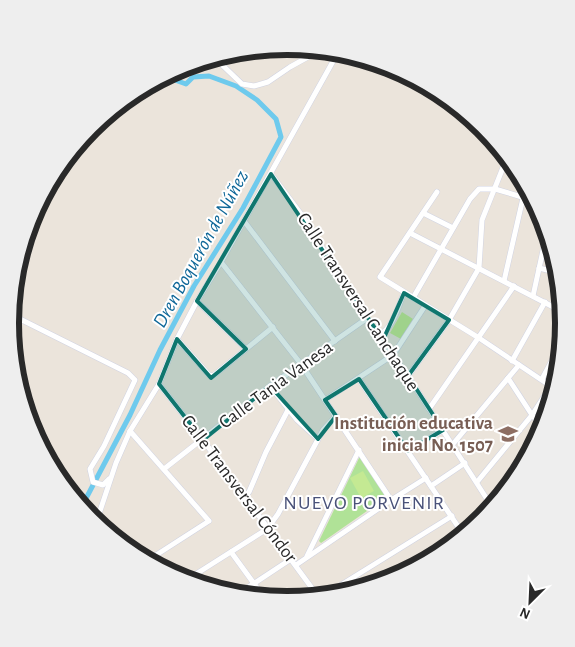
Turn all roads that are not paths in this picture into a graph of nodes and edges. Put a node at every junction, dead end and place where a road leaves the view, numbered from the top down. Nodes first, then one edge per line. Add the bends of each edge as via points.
1 (310, 56) edge
2 (334, 59) edge
3 (220, 64) edge
4 (504, 165) edge
5 (271, 174) junction
6 (495, 189) junction
7 (437, 192) dead end
8 (523, 198) joint
9 (423, 213) junction
10 (244, 221) junction
11 (453, 228) junction
12 (410, 233) junction
13 (545, 248) edge
14 (441, 250) junction
15 (221, 262) junction
16 (479, 268) junction
17 (539, 268) junction
18 (551, 271) edge
19 (504, 281) junction
20 (514, 286) junction
21 (404, 293) junction
22 (533, 296) junction
23 (413, 298) junction
24 (197, 301) junction
25 (545, 302) junction
26 (425, 306) junction
27 (556, 308) edge
28 (19, 318) edge
29 (366, 319) junction
30 (449, 320) junction
31 (272, 327) junction
32 (378, 335) junction
33 (479, 338) junction
34 (177, 339) junction
35 (335, 341) junction
36 (246, 349) junction
37 (393, 355) junction
38 (554, 356) edge
39 (512, 361) junction
40 (301, 364) junction
41 (519, 365) junction
42 (408, 376) junction
43 (508, 378) junction
44 (359, 379) junction
45 (542, 379) junction
46 (159, 384) junction
47 (549, 384) edge
48 (270, 386) junction
49 (547, 392) edge
50 (325, 400) junction
51 (429, 409) junction
52 (288, 410) junction
53 (336, 416) junction
54 (532, 416) junction
55 (537, 422) edge
56 (443, 430) junction
57 (130, 431) junction
58 (318, 439) junction
59 (203, 440) junction
60 (453, 444) junction
61 (358, 450) junction
62 (408, 451) junction
63 (465, 463) junction
64 (164, 469) junction
65 (112, 476) junction
66 (426, 478) junction
67 (477, 482) junction
68 (431, 486) junction
69 (244, 498) junction
70 (391, 500) junction
71 (489, 502) edge
72 (99, 515) edge
73 (452, 516) junction
74 (267, 529) junction
75 (460, 530) edge
76 (231, 552) junction
77 (154, 556) edge
78 (307, 556) junction
79 (291, 559) junction
80 (296, 565) junction
81 (194, 575) edge
82 (254, 583) junction
83 (337, 588) edge
84 (246, 589) edge
85 (259, 591) edge
86 (314, 591) edge

1 - 3 street via 268,82 254,86 242,84
2 - 5 street
4 - 6 street
5 - 10 street
5 - 29 street, Calle Transversal Canchaque via 304,218
6 - 8 street
6 - 11 street via 482,188 476,192
6 - 16 street via 482,220
7 - 9 street
8 - 19 street
9 - 11 street
9 - 12 street
10 - 15 street
10 - 35 street
11 - 14 street
12 - 14 street
12 - 21 street via 380,277
13 - 17 street
14 - 16 street
14 - 23 street
15 - 24 street
15 - 31 street
16 - 19 street
16 - 30 street
17 - 18 street
17 - 22 street
19 - 20 street
20 - 22 street
20 - 33 street
21 - 23 street
21 - 32 street via 388,328
22 - 25 street
23 - 26 street
24 - 34 street
24 - 36 street
25 - 27 street
25 - 39 street
26 - 30 street
26 - 37 street
28 - 65 street via 128,373 135,380 90,469 93,482 99,485
29 - 32 street, Calle Transversal Canchaque
29 - 35 street, Calle Tania Vanesa
30 - 33 street
30 - 42 street
31 - 36 street
31 - 40 street
32 - 37 street, Calle Transversal Canchaque
33 - 39 street
33 - 51 street
34 - 36 street via 211,377
34 - 46 street
35 - 40 street, Calle Tania Vanesa
37 - 42 street, Calle Transversal Canchaque
37 - 44 street
38 - 45 street
39 - 41 street
40 - 48 street, Calle Tania Vanesa
40 - 50 street
41 - 43 street
41 - 45 street
42 - 51 street, Calle Transversal Canchaque
43 - 54 street
43 - 60 street
44 - 50 street
44 - 62 street
45 - 47 street
46 - 57 street
46 - 59 street, Calle Transversal Cóndor
48 - 52 street
48 - 59 street, Calle Tania Vanesa
49 - 54 street
50 - 53 street
51 - 56 street, Calle Transversal Canchaque
52 - 58 street
52 - 69 street
53 - 58 street
53 - 61 street
54 - 55 street
54 - 67 street
56 - 60 street, Calle Transversal Canchaque
56 - 62 street
57 - 64 street
57 - 65 street
58 - 74 street
59 - 64 street, Calle Tania Vanesa
59 - 69 street, Calle Transversal Cóndor
60 - 63 street, Calle Transversal Canchaque
61 - 70 street
61 - 78 street
62 - 66 street
63 - 67 street, Calle Transversal Canchaque
63 - 68 street
64 - 77 street via 209,521
65 - 72 street
66 - 68 street
66 - 70 street
67 - 71 street, Calle Transversal Canchaque
68 - 73 street
69 - 74 street, Calle Transversal Cóndor
70 - 78 street
73 - 75 street
73 - 83 street
74 - 76 street
74 - 79 street, Calle Transversal Cóndor
76 - 81 street
76 - 82 street
78 - 80 street
79 - 80 street, Calle Transversal Cóndor
79 - 82 street
80 - 86 street, Calle Transversal Cóndor
82 - 84 street
82 - 85 street

